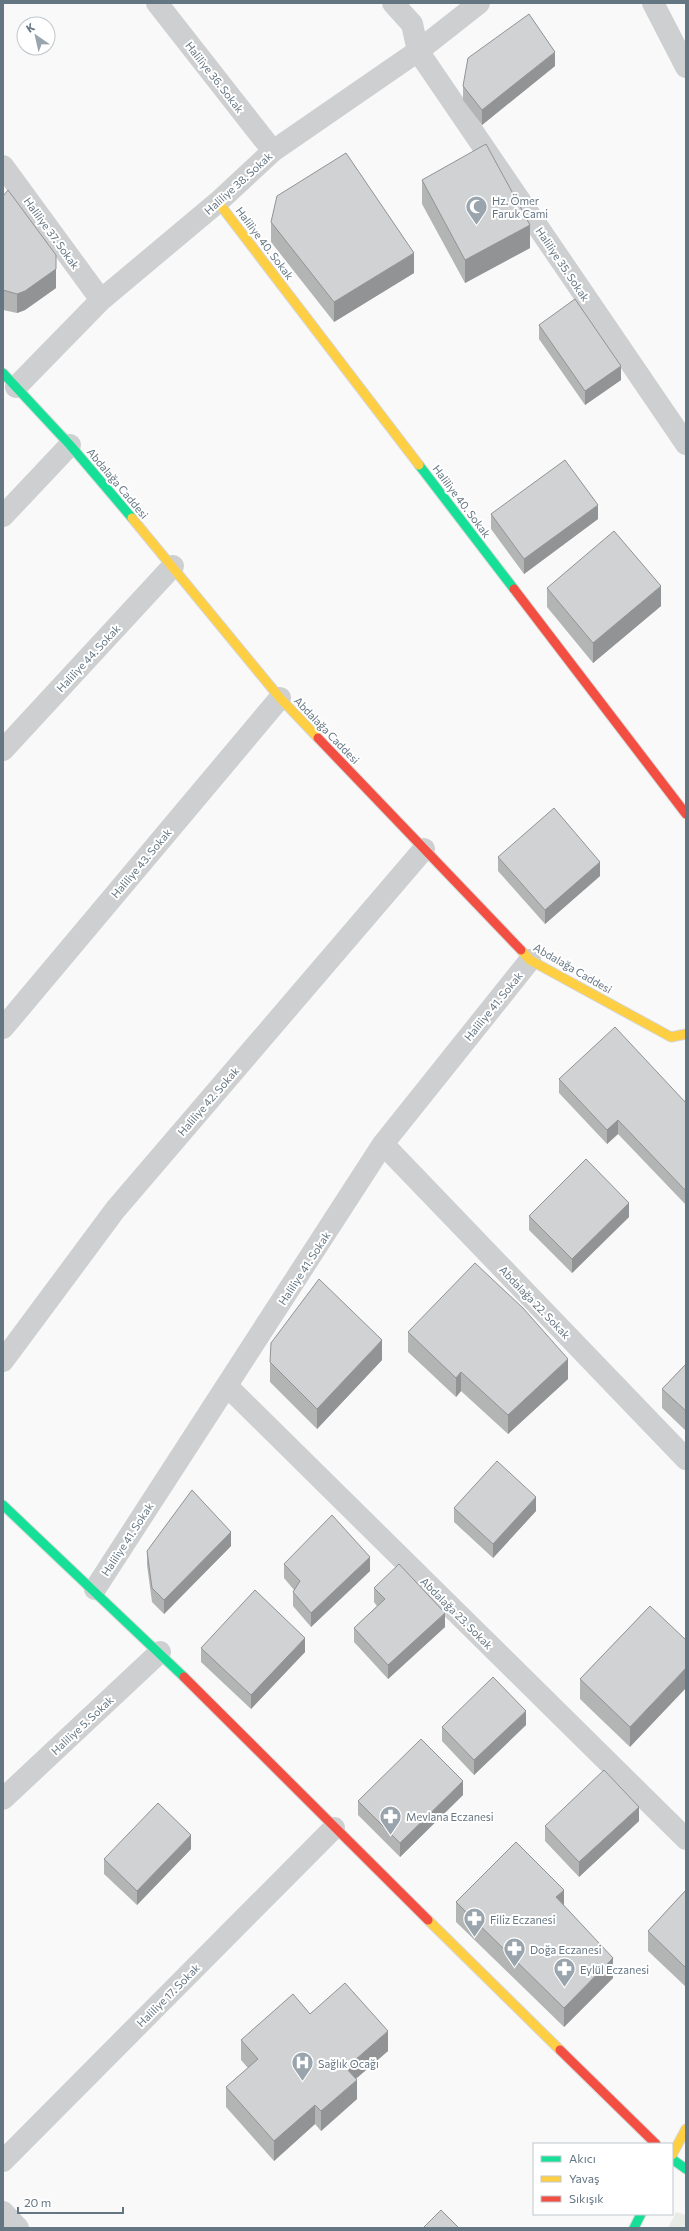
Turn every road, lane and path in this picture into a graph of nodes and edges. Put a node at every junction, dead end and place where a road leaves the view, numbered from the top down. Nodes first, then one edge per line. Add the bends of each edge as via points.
1 (157, 3) edge
2 (393, 3) edge
3 (479, 3) edge
4 (652, 3) edge
5 (418, 51) junction
6 (686, 67) edge
7 (273, 151) junction
8 (3, 166) edge
9 (218, 202) junction
10 (101, 300) junction
11 (10, 380) edge
12 (686, 444) edge
13 (70, 445) junction
14 (3, 516) edge
15 (173, 566) junction
16 (280, 698) junction
17 (3, 750) edge
18 (686, 814) edge
19 (424, 849) junction
20 (530, 960) junction
21 (3, 1028) edge
22 (686, 1034) edge
23 (671, 1037) junction
24 (681, 1047) dead end
25 (383, 1144) junction
26 (3, 1361) edge
27 (227, 1386) junction
28 (686, 1459) edge
29 (3, 1506) edge
30 (94, 1589) junction
31 (160, 1652) junction
32 (3, 1799) edge
33 (334, 1828) junction
34 (686, 1839) edge
35 (686, 2129) edge
36 (655, 2143) edge
37 (673, 2153) edge
38 (673, 2160) edge
39 (3, 2161) edge
40 (686, 2169) edge
41 (3, 2212) edge
42 (640, 2215) edge
43 (18, 2228) edge
44 (634, 2228) edge

1 - 7 street, Haliliye 36. Sokak
2 - 5 street, Haliliye 35. Sokak via 412,24
3 - 5 street, Haliliye 38. Sokak
4 - 6 street
5 - 7 street, Haliliye 38. Sokak
5 - 12 street, Haliliye 35. Sokak
7 - 9 street, Haliliye 38. Sokak
8 - 10 street, Haliliye 37. Sokak
9 - 10 street, Haliliye 38. Sokak
9 - 18 street, Haliliye 40. Sokak
10 - 11 street, Haliliye 38. Sokak
11 - 13 street, Abdalağa Caddesi
13 - 14 street
13 - 15 street, Abdalağa Caddesi
15 - 16 street, Abdalağa Caddesi
15 - 17 street, Haliliye 44. Sokak
16 - 19 street, Abdalağa Caddesi
16 - 21 street, Haliliye 43. Sokak
19 - 20 street, Abdalağa Caddesi
19 - 26 street, Haliliye 42. Sokak via 115,1210
20 - 23 street, Abdalağa Caddesi
20 - 25 street, Haliliye 41. Sokak
22 - 23 street
23 - 24 street, Abdalağa Caddesi
25 - 27 street, Haliliye 41. Sokak
25 - 28 street, Abdalağa 22. Sokak
27 - 30 street, Haliliye 41. Sokak
27 - 34 street, Abdalağa 23. Sokak
29 - 30 street
30 - 31 street
31 - 32 street, Haliliye 5. Sokak
31 - 33 street
33 - 36 street
33 - 39 street, Haliliye 17. Sokak
35 - 37 street
38 - 40 street
41 - 43 street
42 - 44 street

